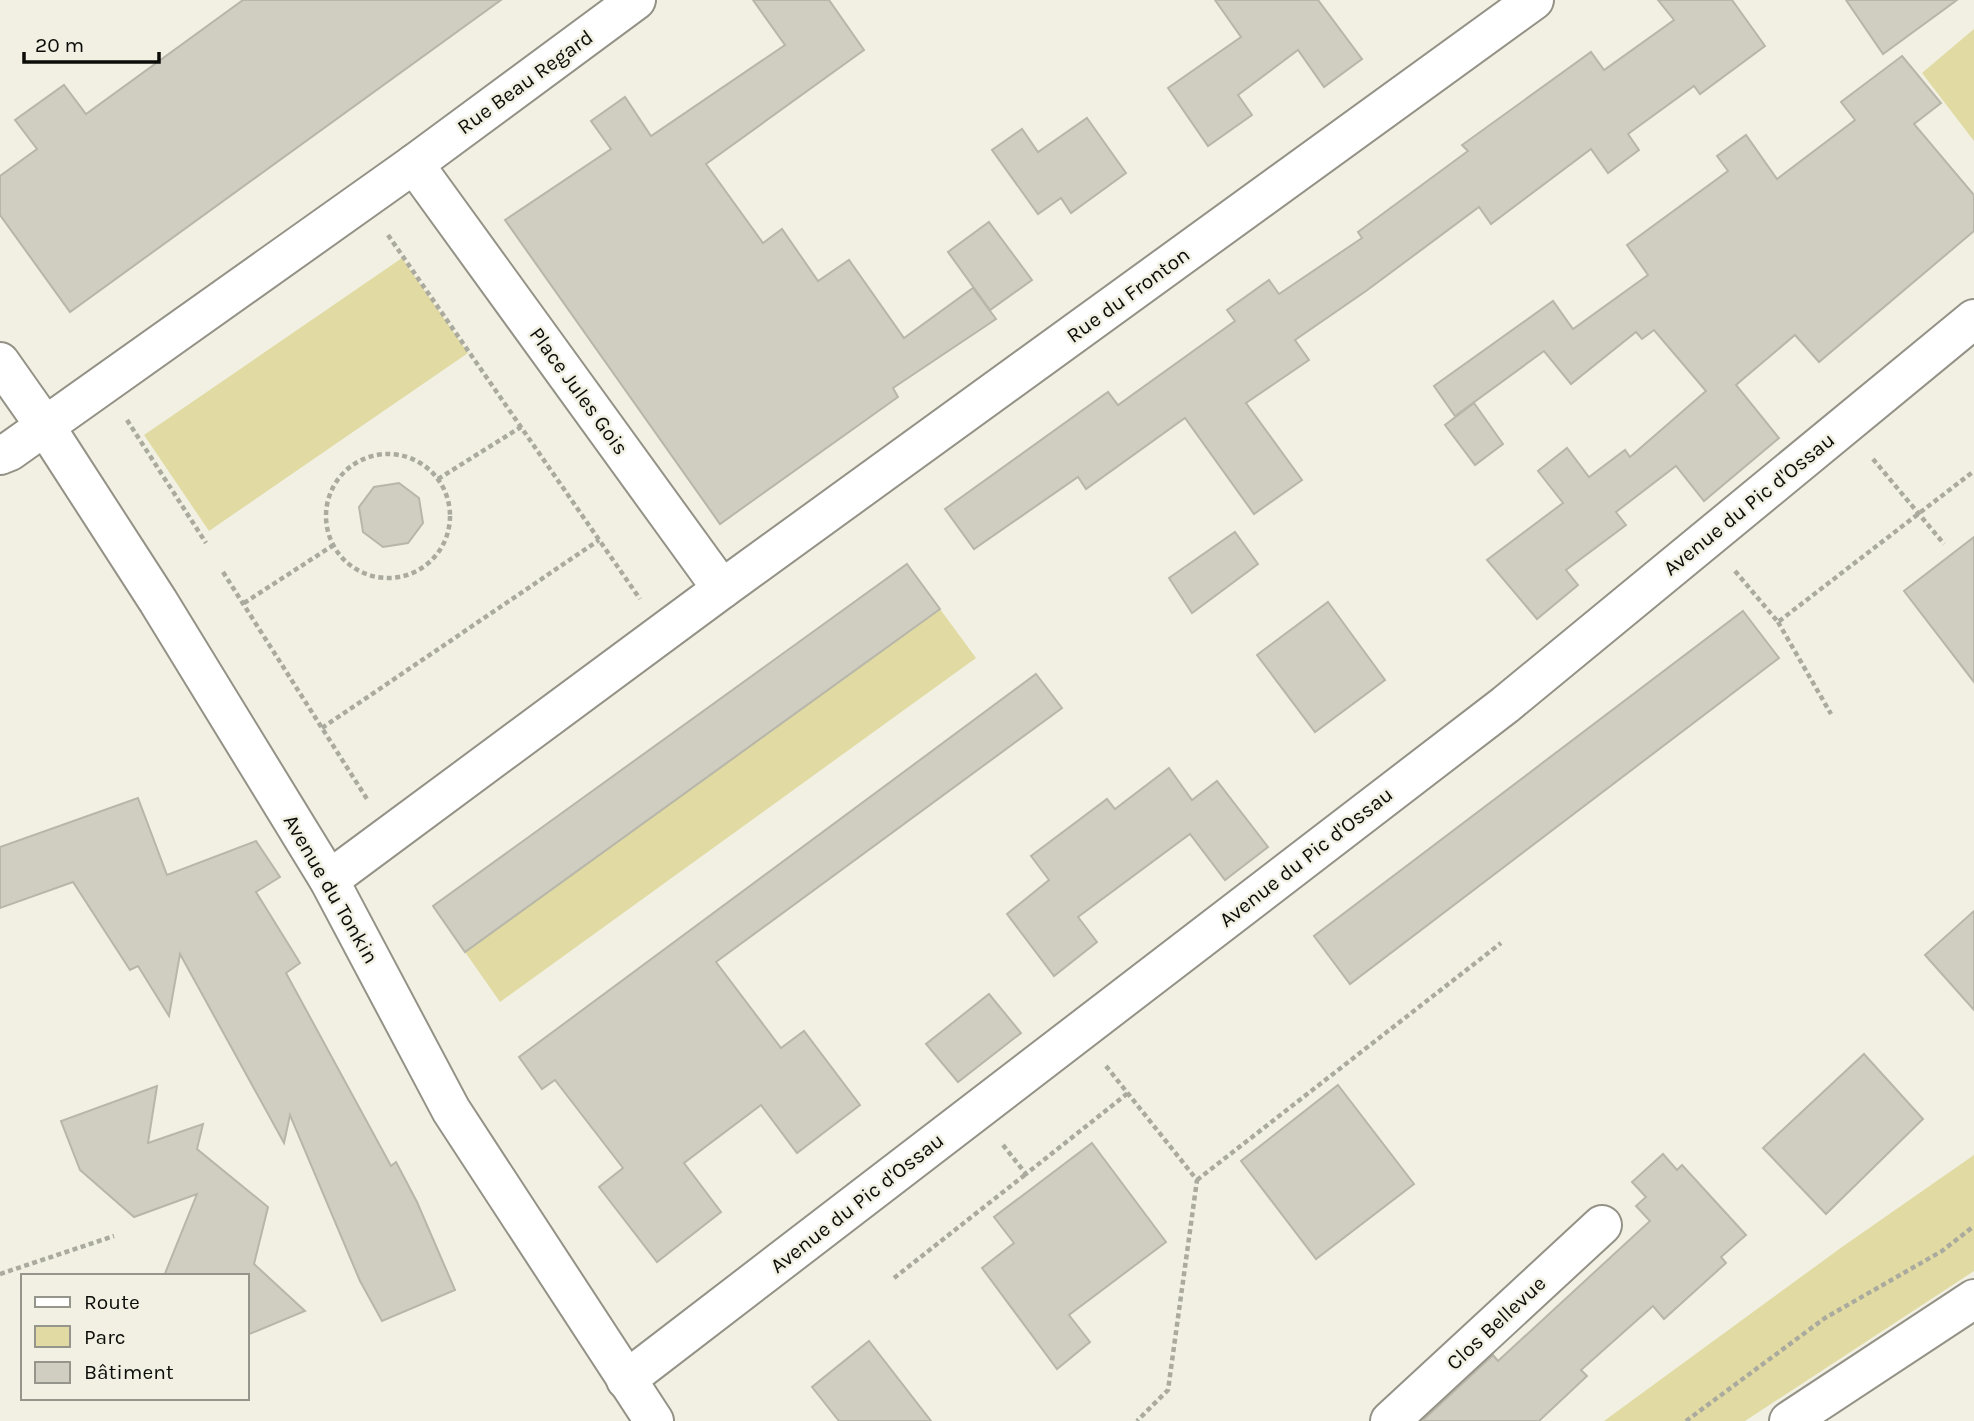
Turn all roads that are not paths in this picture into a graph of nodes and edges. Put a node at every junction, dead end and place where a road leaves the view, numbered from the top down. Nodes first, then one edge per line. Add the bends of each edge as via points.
1 (636, 0) edge
2 (1534, 0) edge
3 (414, 164) junction
4 (1974, 319) edge
5 (0, 362) edge
6 (45, 426) junction
7 (0, 455) edge
8 (723, 589) junction
9 (329, 880) junction
10 (1602, 1225) dead end
11 (1974, 1299) edge
12 (626, 1380) junction
13 (654, 1421) edge
14 (1390, 1421) edge
15 (1788, 1421) edge

1 - 3 street, Rue Beau Regard
2 - 8 street, Rue du Fronton
3 - 6 street
3 - 8 street, Place Jules Gois
4 - 12 street, Avenue du Pic d'Ossau via 1505,705
5 - 6 street, Avenue du Tonkin
6 - 7 street
6 - 9 street, Avenue du Tonkin
8 - 9 street
9 - 12 street, Avenue du Tonkin via 451,1110
10 - 14 street, Clos Bellevue
11 - 15 street
12 - 13 street, Avenue du Tonkin

